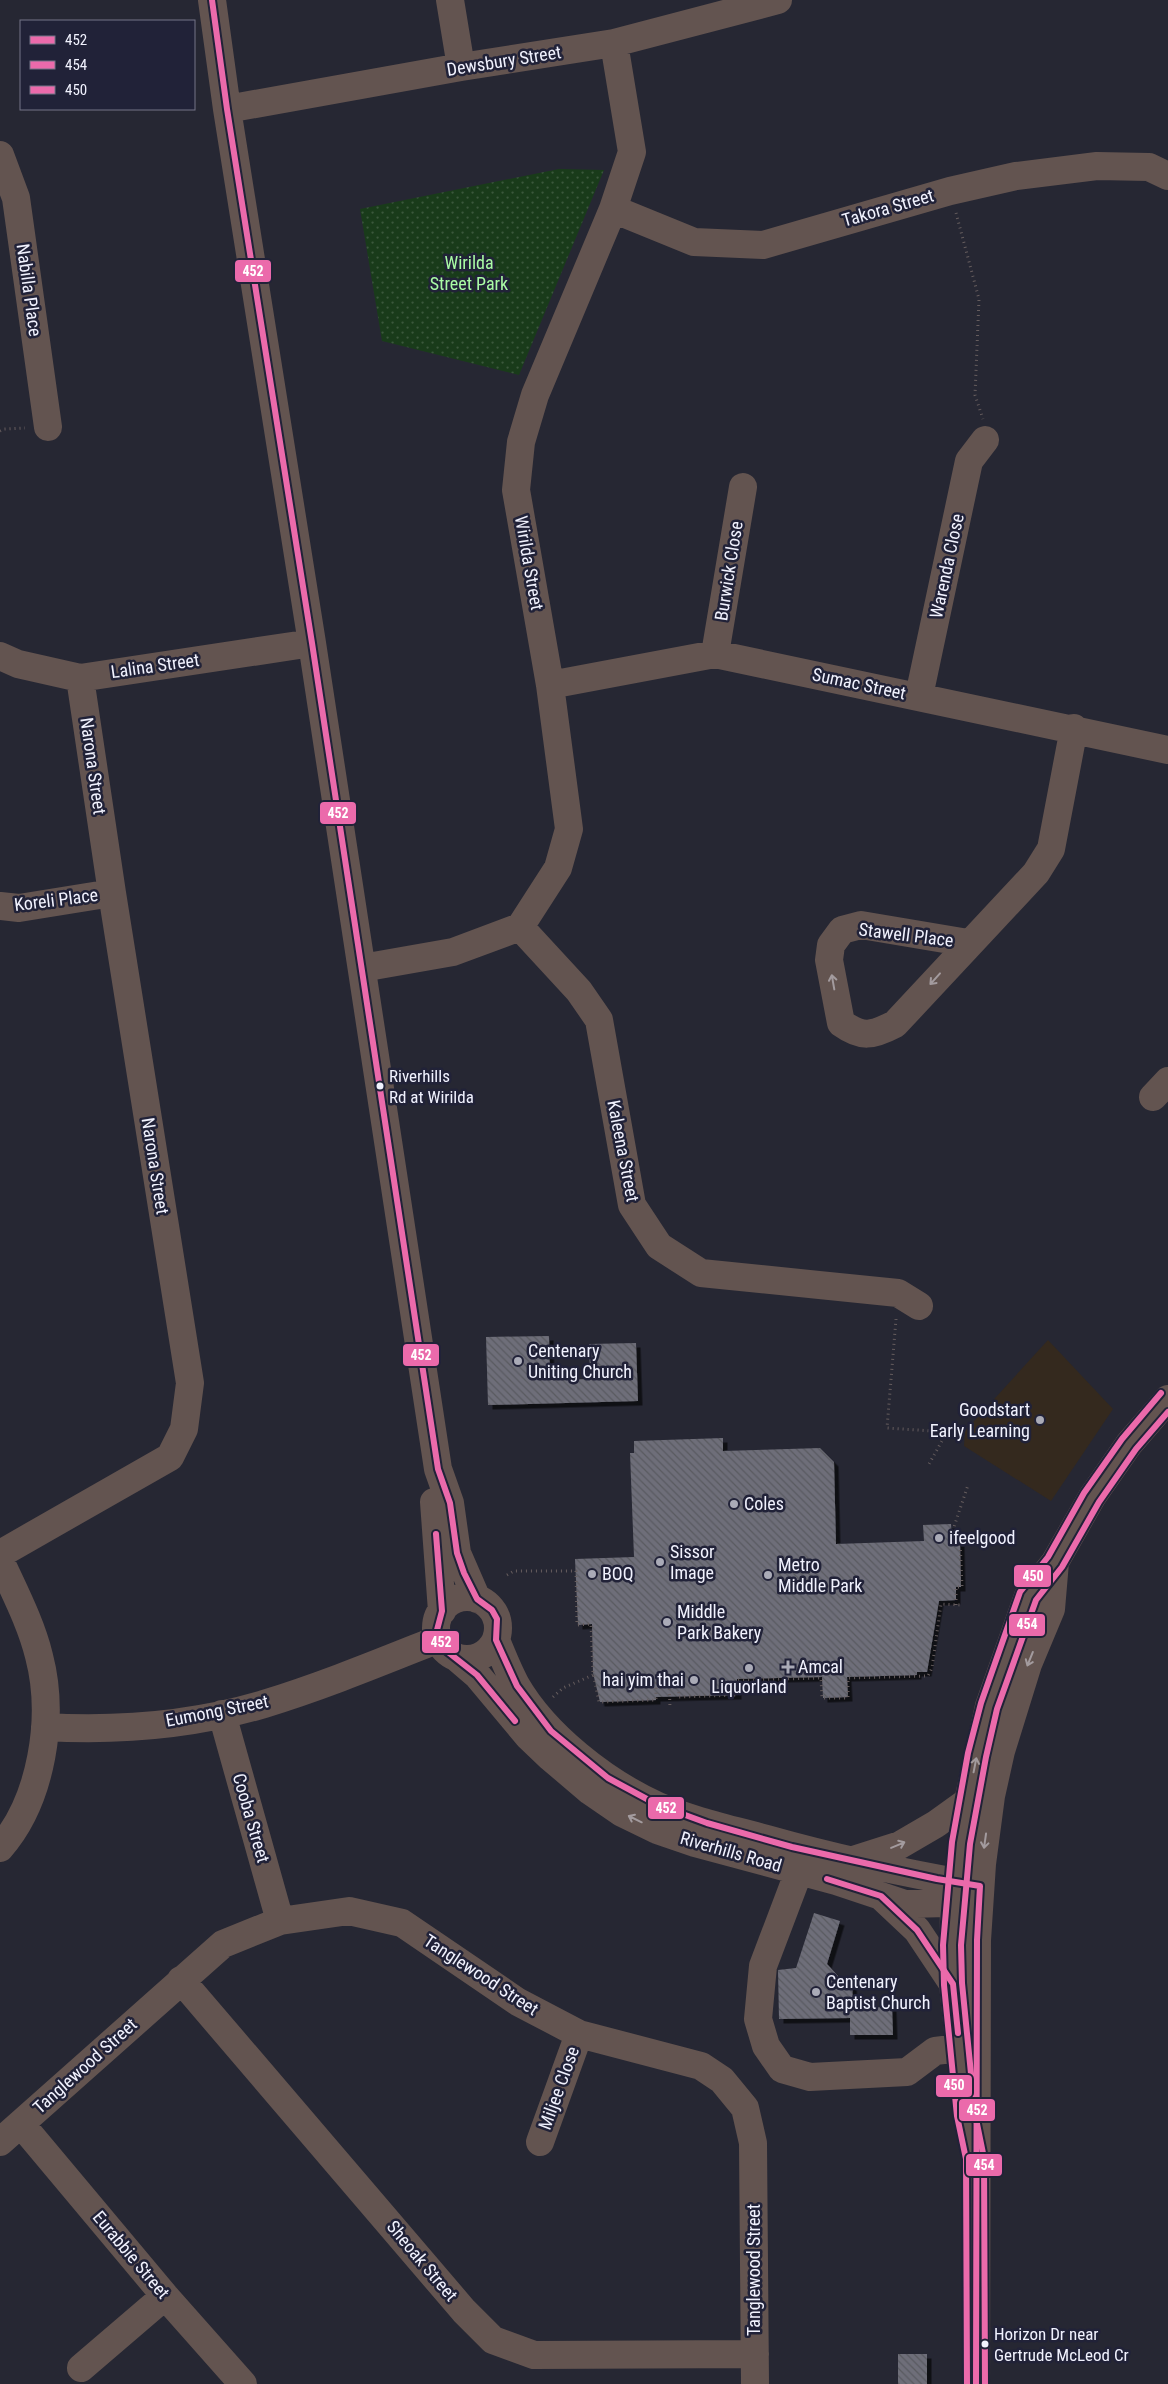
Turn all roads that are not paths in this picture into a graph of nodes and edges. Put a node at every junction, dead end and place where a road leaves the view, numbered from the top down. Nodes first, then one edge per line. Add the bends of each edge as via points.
1 (212, 0) edge
2 (450, 0) edge
3 (778, 0) edge
4 (614, 43) junction
5 (461, 67) junction
6 (227, 109) junction
7 (0, 155) edge
8 (1168, 176) edge
9 (613, 209) junction
10 (48, 427) dead end
11 (985, 440) road end
12 (742, 487) dead end
13 (312, 643) junction
14 (715, 654) junction
15 (0, 656) edge
16 (80, 678) junction
17 (550, 685) junction
18 (919, 696) junction
19 (1074, 728) junction
20 (1168, 750) edge
21 (112, 893) junction
22 (0, 906) edge
23 (520, 927) junction
24 (968, 943) junction
25 (362, 968) junction
26 (909, 1300) road end
27 (1168, 1399) edge
28 (438, 1469) junction
29 (0, 1554) edge
30 (0, 1560) edge
31 (1055, 1562) junction
32 (476, 1599) junction
33 (442, 1611) junction
34 (496, 1640) junction
35 (448, 1648) junction
36 (222, 1714) junction
37 (45, 1727) junction
38 (968, 1801) junction
39 (0, 1848) edge
40 (852, 1860) junction
41 (799, 1871) junction
42 (967, 1894) junction
43 (881, 1896) junction
44 (280, 1922) junction
45 (181, 1980) junction
46 (952, 1984) junction
47 (579, 2034) junction
48 (960, 2048) junction
49 (21, 2124) junction
50 (0, 2142) edge
51 (540, 2142) dead end
52 (975, 2158) junction
53 (165, 2296) junction
54 (755, 2354) junction
55 (81, 2368) dead end
56 (243, 2384) edge
57 (755, 2384) edge
58 (976, 2384) edge

1 - 6 street
2 - 5 street
3 - 4 street, Dewsbury Street
4 - 5 street, Dewsbury Street
4 - 9 street, Wirilda Street via 632,152
5 - 6 street, Dewsbury Street
6 - 13 street
7 - 10 street, Nabilla Place via 16,198
8 - 9 street, Takora Street via 1149,167 1097,166 1016,176 950,190 763,245 694,242
9 - 17 street, Wirilda Street via 535,395 521,442 516,490
11 - 18 street, Warenda Close via 969,461
12 - 14 street, Burwick Close
13 - 16 street, Lalina Street
13 - 25 street
14 - 17 street, Sumac Street
14 - 18 street, Sumac Street
15 - 16 street, Lalina Street via 18,664
16 - 21 street, Narona Street
17 - 23 street, Wirilda Street via 569,829 558,868
18 - 19 street, Sumac Street
19 - 20 street, Sumac Street
19 - 24 street, Stawell Place via 1051,849 1036,873
21 - 22 street, Koreli Place via 19,908
21 - 29 street, Narona Street via 190,1383 184,1429 170,1457
23 - 25 street via 453,952
23 - 26 street, Kaleena Street via 578,991 599,1020 632,1206 659,1246 701,1272
24 -> 24 street, Stawell Place via 895,1024 877,1033 857,1034 840,1023 829,960 830,944 842,930 861,925
25 - 28 street
27 - 31 street via 1123,1452 1092,1497
28 - 32 street via 450,1503 458,1553
28 - 33 street via 434,1508
30 - 37 street via 40,1656
38 -> 31 street via 989,1706 1006,1656 1028,1596
31 -> 42 street via 1051,1609 1028,1664 1001,1751
32 - 33 street via 457,1599
32 - 34 street via 492,1610 497,1619
33 - 35 street via 437,1630
34 - 35 street via 490,1649 471,1659
34 - 40 street, Riverhills Road via 517,1686 539,1716 566,1746 608,1778 658,1806 792,1847
35 - 36 street, Eumong Street
41 -> 35 street, Riverhills Road via 695,1843 622,1813 550,1757
36 - 37 street, Eumong Street via 112,1728
36 - 44 street, Cooba Street
37 - 39 street via 42,1759 33,1787 8,1840
40 -> 38 street via 900,1845
38 - 42 street
40 - 42 street, Riverhills Road
41 - 43 street, Riverhills Road
41 - 48 street via 763,1966 758,2019 766,2046 782,2069 810,2077 907,2072 935,2052
42 - 43 street, Riverhills Road via 905,1904
42 - 46 street
42 - 52 street via 978,2112
43 - 46 street via 917,1930
44 - 45 street, Tanglewood Street via 222,1944
44 - 47 street, Tanglewood Street via 349,1911 402,1923 518,2002
45 - 49 street, Tanglewood Street
45 - 54 street, Sheoak Street via 464,2311 493,2340 534,2355
46 - 48 street
47 - 51 street, Miljee Close
47 - 54 street, Tanglewood Street via 701,2066 722,2080 745,2108 753,2143
48 - 52 street via 966,2115
49 - 50 street, Tanglewood Street
49 - 53 street, Eurabbie Street
52 - 58 street
53 - 55 street
53 - 56 street, Eurabbie Street
54 - 57 street, Tanglewood Street

